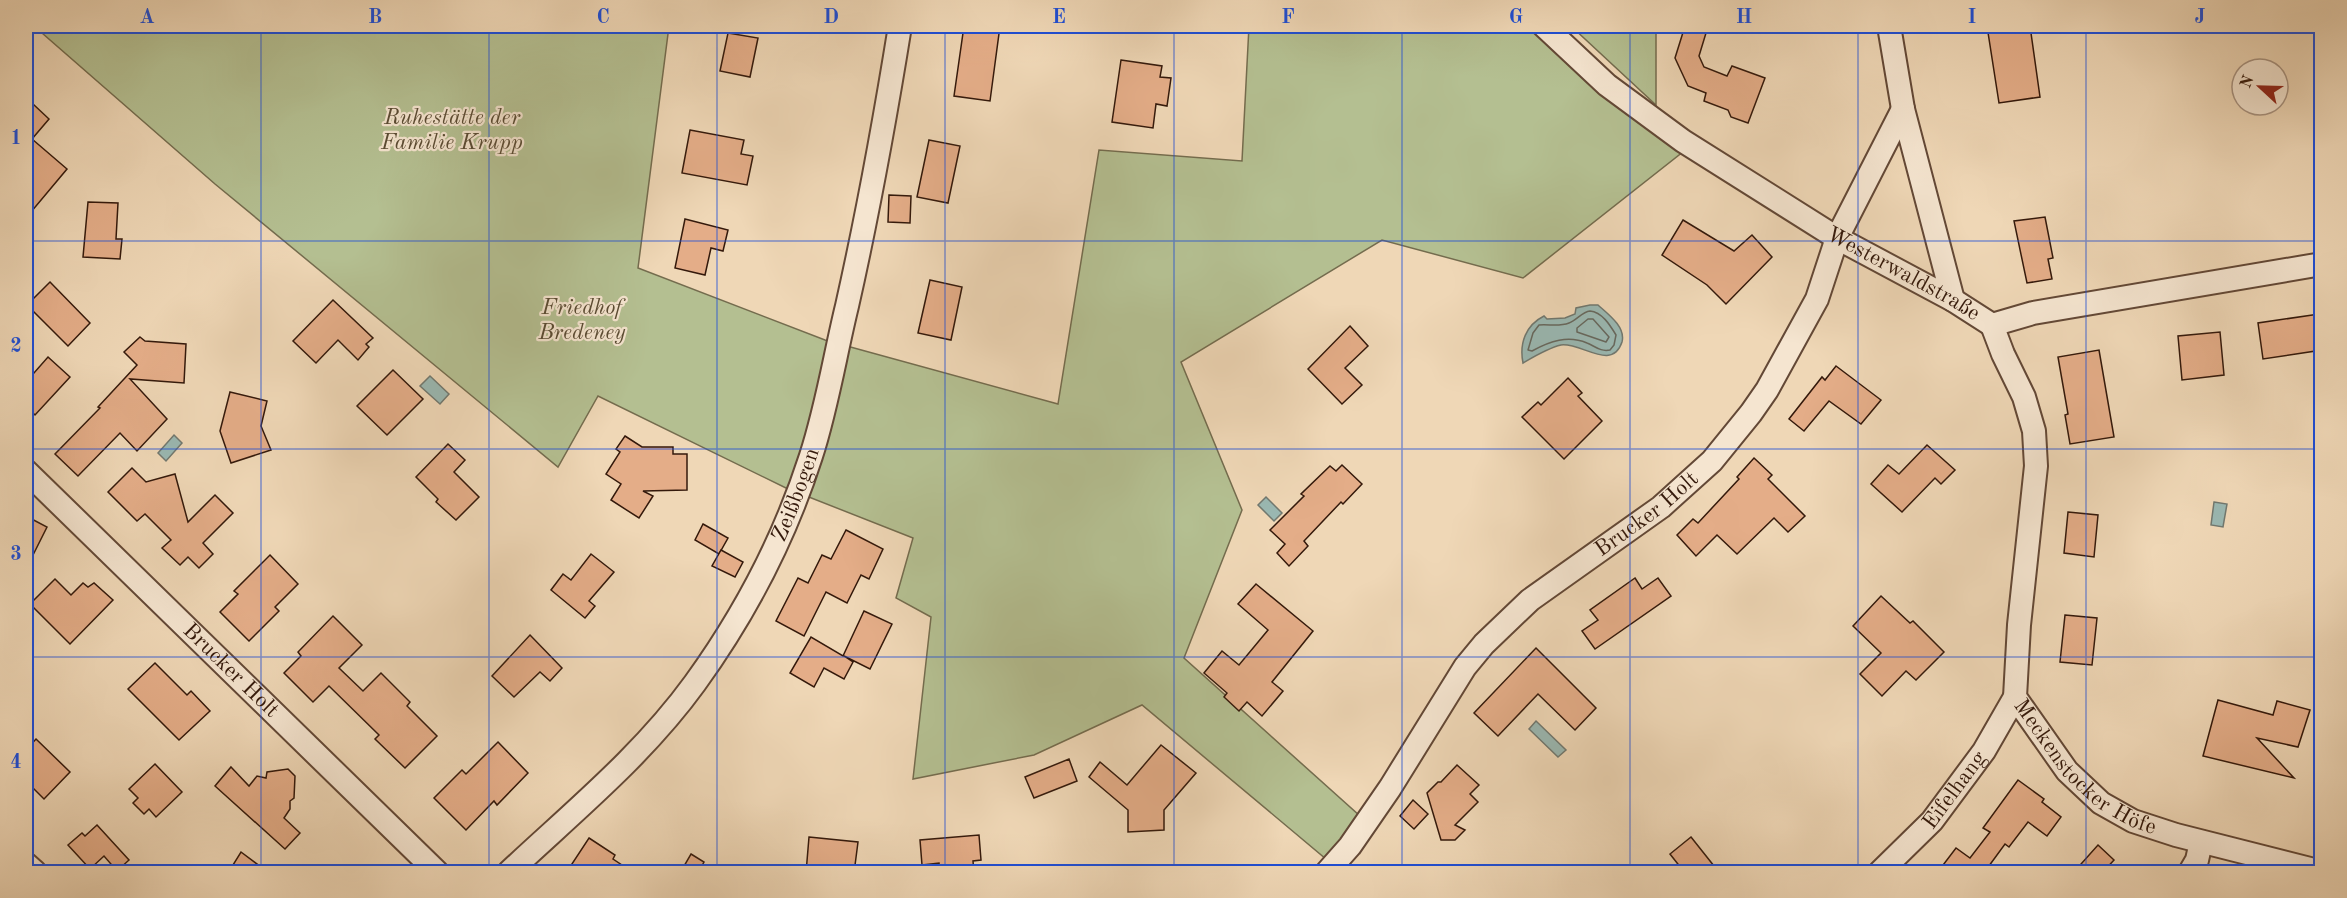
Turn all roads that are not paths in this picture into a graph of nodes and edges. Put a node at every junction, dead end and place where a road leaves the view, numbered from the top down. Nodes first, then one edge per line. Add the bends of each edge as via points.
1 (900, 26) edge
2 (1544, 26) edge
3 (1889, 26) edge
4 (1903, 110) junction
5 (1837, 238) junction
6 (2322, 264) edge
7 (1953, 300) junction
8 (1992, 325) junction
9 (26, 471) edge
10 (2015, 697) junction
11 (2201, 842) junction
12 (26, 864) edge
13 (427, 868) edge
14 (2322, 872) edge
15 (35, 873) edge
16 (509, 873) edge
17 (1327, 873) edge
18 (1880, 873) edge
19 (2190, 873) edge

1 - 16 street, Zeißbogen via 862,240 812,455 789,518 759,581 695,682 658,729
2 - 5 street, Westerwaldstraße via 1607,86 1639,110
3 - 4 street
4 - 5 street, Brucker Holt
4 - 7 street
5 - 7 street, Westerwaldstraße
5 - 17 street, Brucker Holt via 1817,299 1767,390 1731,439 1661,507 1530,600 1484,644 1465,667 1390,788
6 - 8 street, Westerwaldstraße via 2033,314
7 - 8 street, Westerwaldstraße
8 - 10 street, Meckenstocker Höfe via 2024,397 2034,431 2036,466
9 - 13 street, Brucker Holt
10 - 11 street, Meckenstocker Höfe via 2067,771 2101,803 2133,820
10 - 18 street, Eifelhang via 1984,751 1932,820
11 - 14 street, Meckenstocker Höfe
11 - 19 street
12 - 15 street

